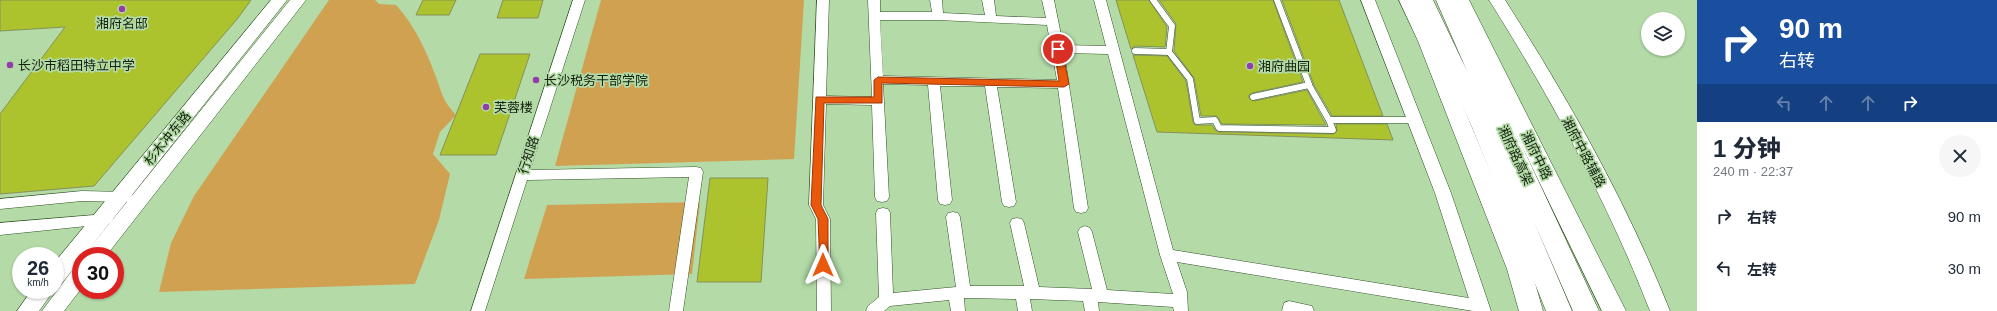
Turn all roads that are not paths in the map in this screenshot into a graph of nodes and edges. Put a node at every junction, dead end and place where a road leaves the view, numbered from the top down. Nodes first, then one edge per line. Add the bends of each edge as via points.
1 (279, 0) edge
2 (298, 0) edge
3 (579, 0) edge
4 (823, 0) edge
5 (874, 0) edge
6 (936, 0) edge
7 (988, 0) edge
8 (1048, 0) edge
9 (1100, 0) edge
10 (1153, 0) edge
11 (1277, 0) edge
12 (1368, 0) edge
13 (1408, 0) edge
14 (1424, 0) edge
15 (1445, 0) edge
16 (1460, 0) edge
17 (1497, 0) edge
18 (874, 16) junction
19 (938, 16) junction
20 (991, 19) junction
21 (1052, 22) junction
22 (1058, 49) junction
23 (1113, 50) junction
24 (1135, 51) dead end
25 (1169, 52) junction
26 (878, 80) junction
27 (934, 81) junction
28 (990, 82) junction
29 (1064, 84) junction
30 (1309, 85) junction
31 (1254, 97) dead end
32 (820, 100) junction
33 (879, 101) junction
34 (1329, 120) junction
35 (1416, 120) junction
36 (522, 175) junction
37 (120, 197) junction
38 (882, 197) dead end
39 (142, 198) junction
40 (945, 200) dead end
41 (1010, 202) dead end
42 (0, 204) edge
43 (1081, 208) dead end
44 (883, 213) dead end
45 (953, 217) dead end
46 (102, 219) junction
47 (123, 221) junction
48 (1017, 223) dead end
49 (0, 229) edge
50 (1085, 232) dead end
51 (102, 247) edge
52 (1167, 254) junction
53 (64, 266) edge
54 (72, 285) edge
55 (960, 293) junction
56 (1027, 293) junction
57 (1095, 296) junction
58 (37, 299) edge
59 (886, 300) junction
60 (1181, 306) edge
61 (1482, 309) edge
62 (27, 311) edge
63 (52, 311) edge
64 (478, 311) edge
65 (676, 311) edge
66 (824, 311) edge
67 (873, 311) edge
68 (958, 311) edge
69 (1025, 311) edge
70 (1092, 311) edge
71 (1289, 311) edge
72 (1307, 311) edge
73 (1531, 311) edge
74 (1560, 311) edge
75 (1586, 311) edge
76 (1614, 311) edge
77 (1660, 311) edge

1 - 37 main road, 杉木冲东路
2 - 39 main road, 杉木冲东路
3 - 36 street, 行知路
4 - 32 street
5 - 18 street
6 - 19 street
7 - 20 street
8 - 21 street
9 - 23 street
10 - 25 lane via 1172,26
11 - 30 lane
12 - 35 street
13 - 73 main road via 1520,269
14 - 74 highway, 湘府路高架 via 1483,127
15 - 75 highway, 湘府路高架
16 - 76 main road, 湘府中路
17 - 77 main road, 湘府中路辅路 via 1575,132 1640,260
18 - 19 street
18 - 26 street
19 - 20 street
20 - 21 street
21 - 22 street
22 - 23 street
22 - 29 street
23 - 52 street
24 - 25 lane
25 - 34 lane via 1190,79 1197,121 1215,120 1219,128 1333,130
26 - 27 street
26 - 33 street
27 - 28 street
27 - 40 street
28 - 29 street
28 - 41 street
29 - 43 street
30 - 31 lane
30 - 34 lane
32 - 33 street
32 - 66 street via 816,205 823,219
33 - 38 street
34 - 35 lane
35 - 61 street via 1461,241
36 - 64 street, 行知路
36 - 65 street via 696,172
37 - 39 street
37 - 42 street via 82,196
37 - 46 main road, 杉木冲东路
39 - 47 main road, 杉木冲东路
44 - 59 street
45 - 55 street
46 - 47 street
46 - 49 street
46 - 53 main road, 杉木冲东路
47 - 51 main road, 杉木冲东路
48 - 56 street
50 - 57 street
52 - 60 street via 1180,292
52 - 61 street
54 - 63 main road
55 - 56 street
55 - 59 street
55 - 68 street
56 - 57 street
56 - 69 street
57 - 60 street
57 - 70 street
58 - 62 main road
59 - 67 street
71 - 72 street via 1289,307

